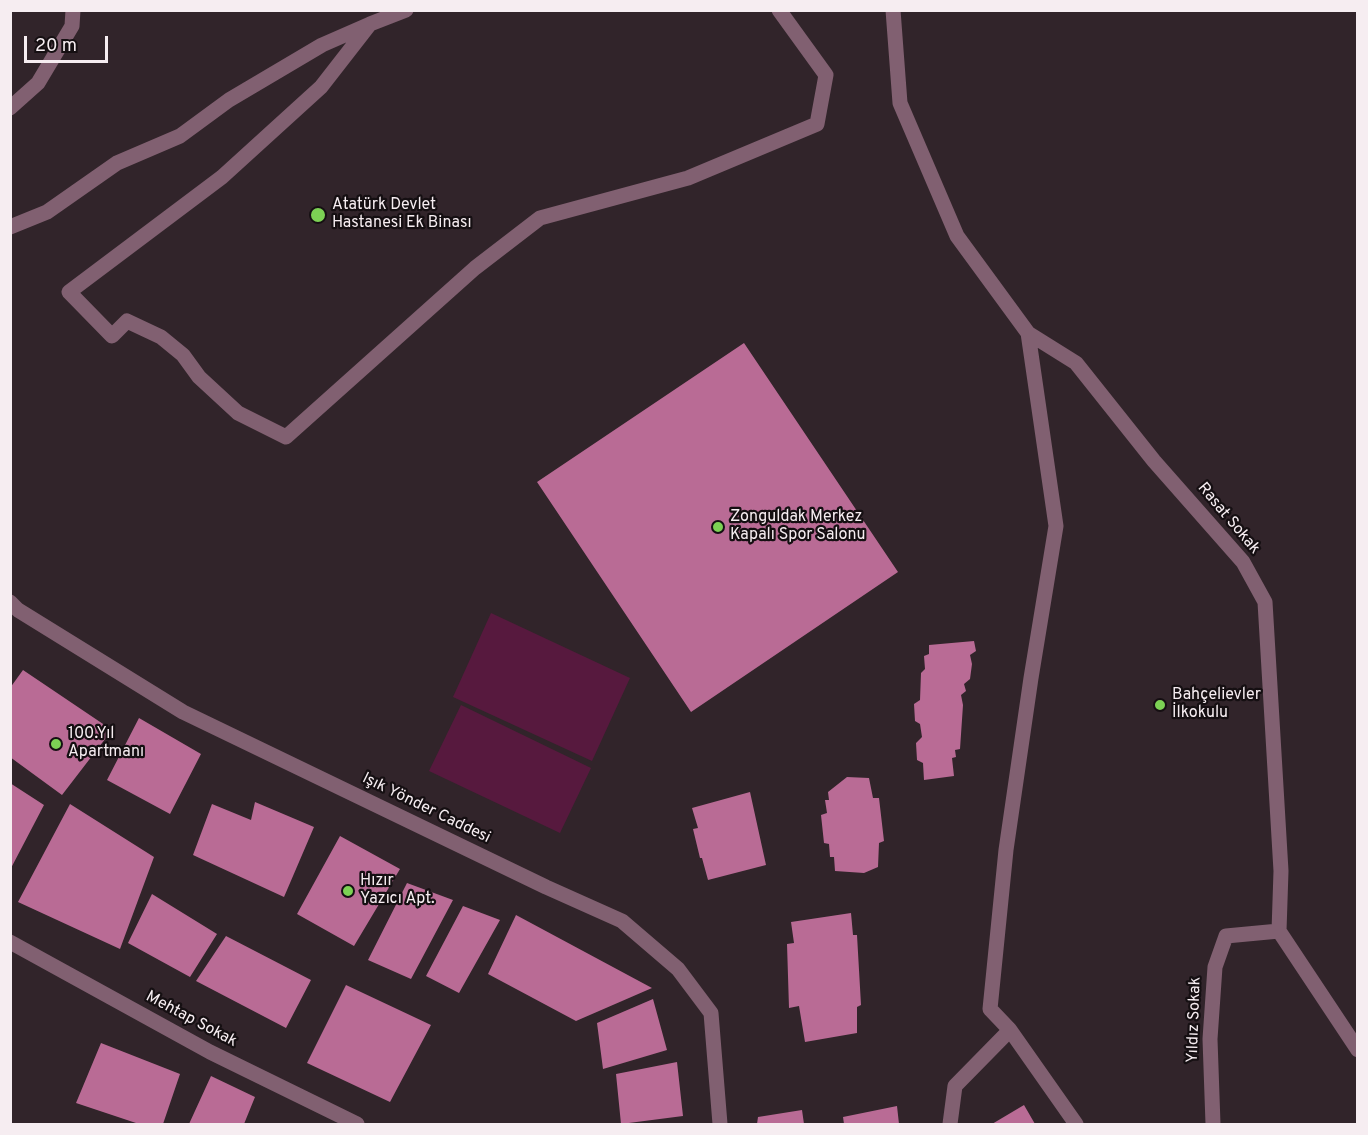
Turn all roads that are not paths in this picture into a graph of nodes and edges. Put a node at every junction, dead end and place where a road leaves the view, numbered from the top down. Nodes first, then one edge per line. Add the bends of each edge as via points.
1 (73, 10) edge
2 (406, 10) edge
3 (779, 10) edge
4 (893, 10) edge
5 (370, 24) junction
6 (10, 108) edge
7 (10, 227) edge
8 (1028, 333) junction
9 (10, 602) edge
10 (1279, 931) junction
11 (10, 942) edge
12 (1010, 1030) junction
13 (1358, 1050) edge
14 (357, 1125) edge
15 (720, 1125) edge
16 (950, 1125) edge
17 (1076, 1125) edge
18 (1213, 1125) edge

1 - 6 street via 72,26 38,83
2 - 5 street
3 - 5 street via 826,75 817,124 688,178 540,218 475,268 286,437 238,413 161,337 127,321 112,336 69,292 222,177 321,87
4 - 8 street via 900,103 957,237
5 - 7 street via 322,45 229,100 180,136 117,163 47,212
8 - 10 street, Rasat Sokak via 1076,363 1154,461 1243,562 1265,602 1281,871
8 - 12 street via 1056,526 1006,850 990,1009
9 - 15 street, Işık Yönder Caddesi via 183,712 622,921 678,969 711,1013
10 - 13 street
10 - 18 street, Yıldız Sokak via 1226,936 1215,967 1210,1039
11 - 14 street, Mehtap Sokak via 210,1052
12 - 16 street via 955,1086
12 - 17 street

